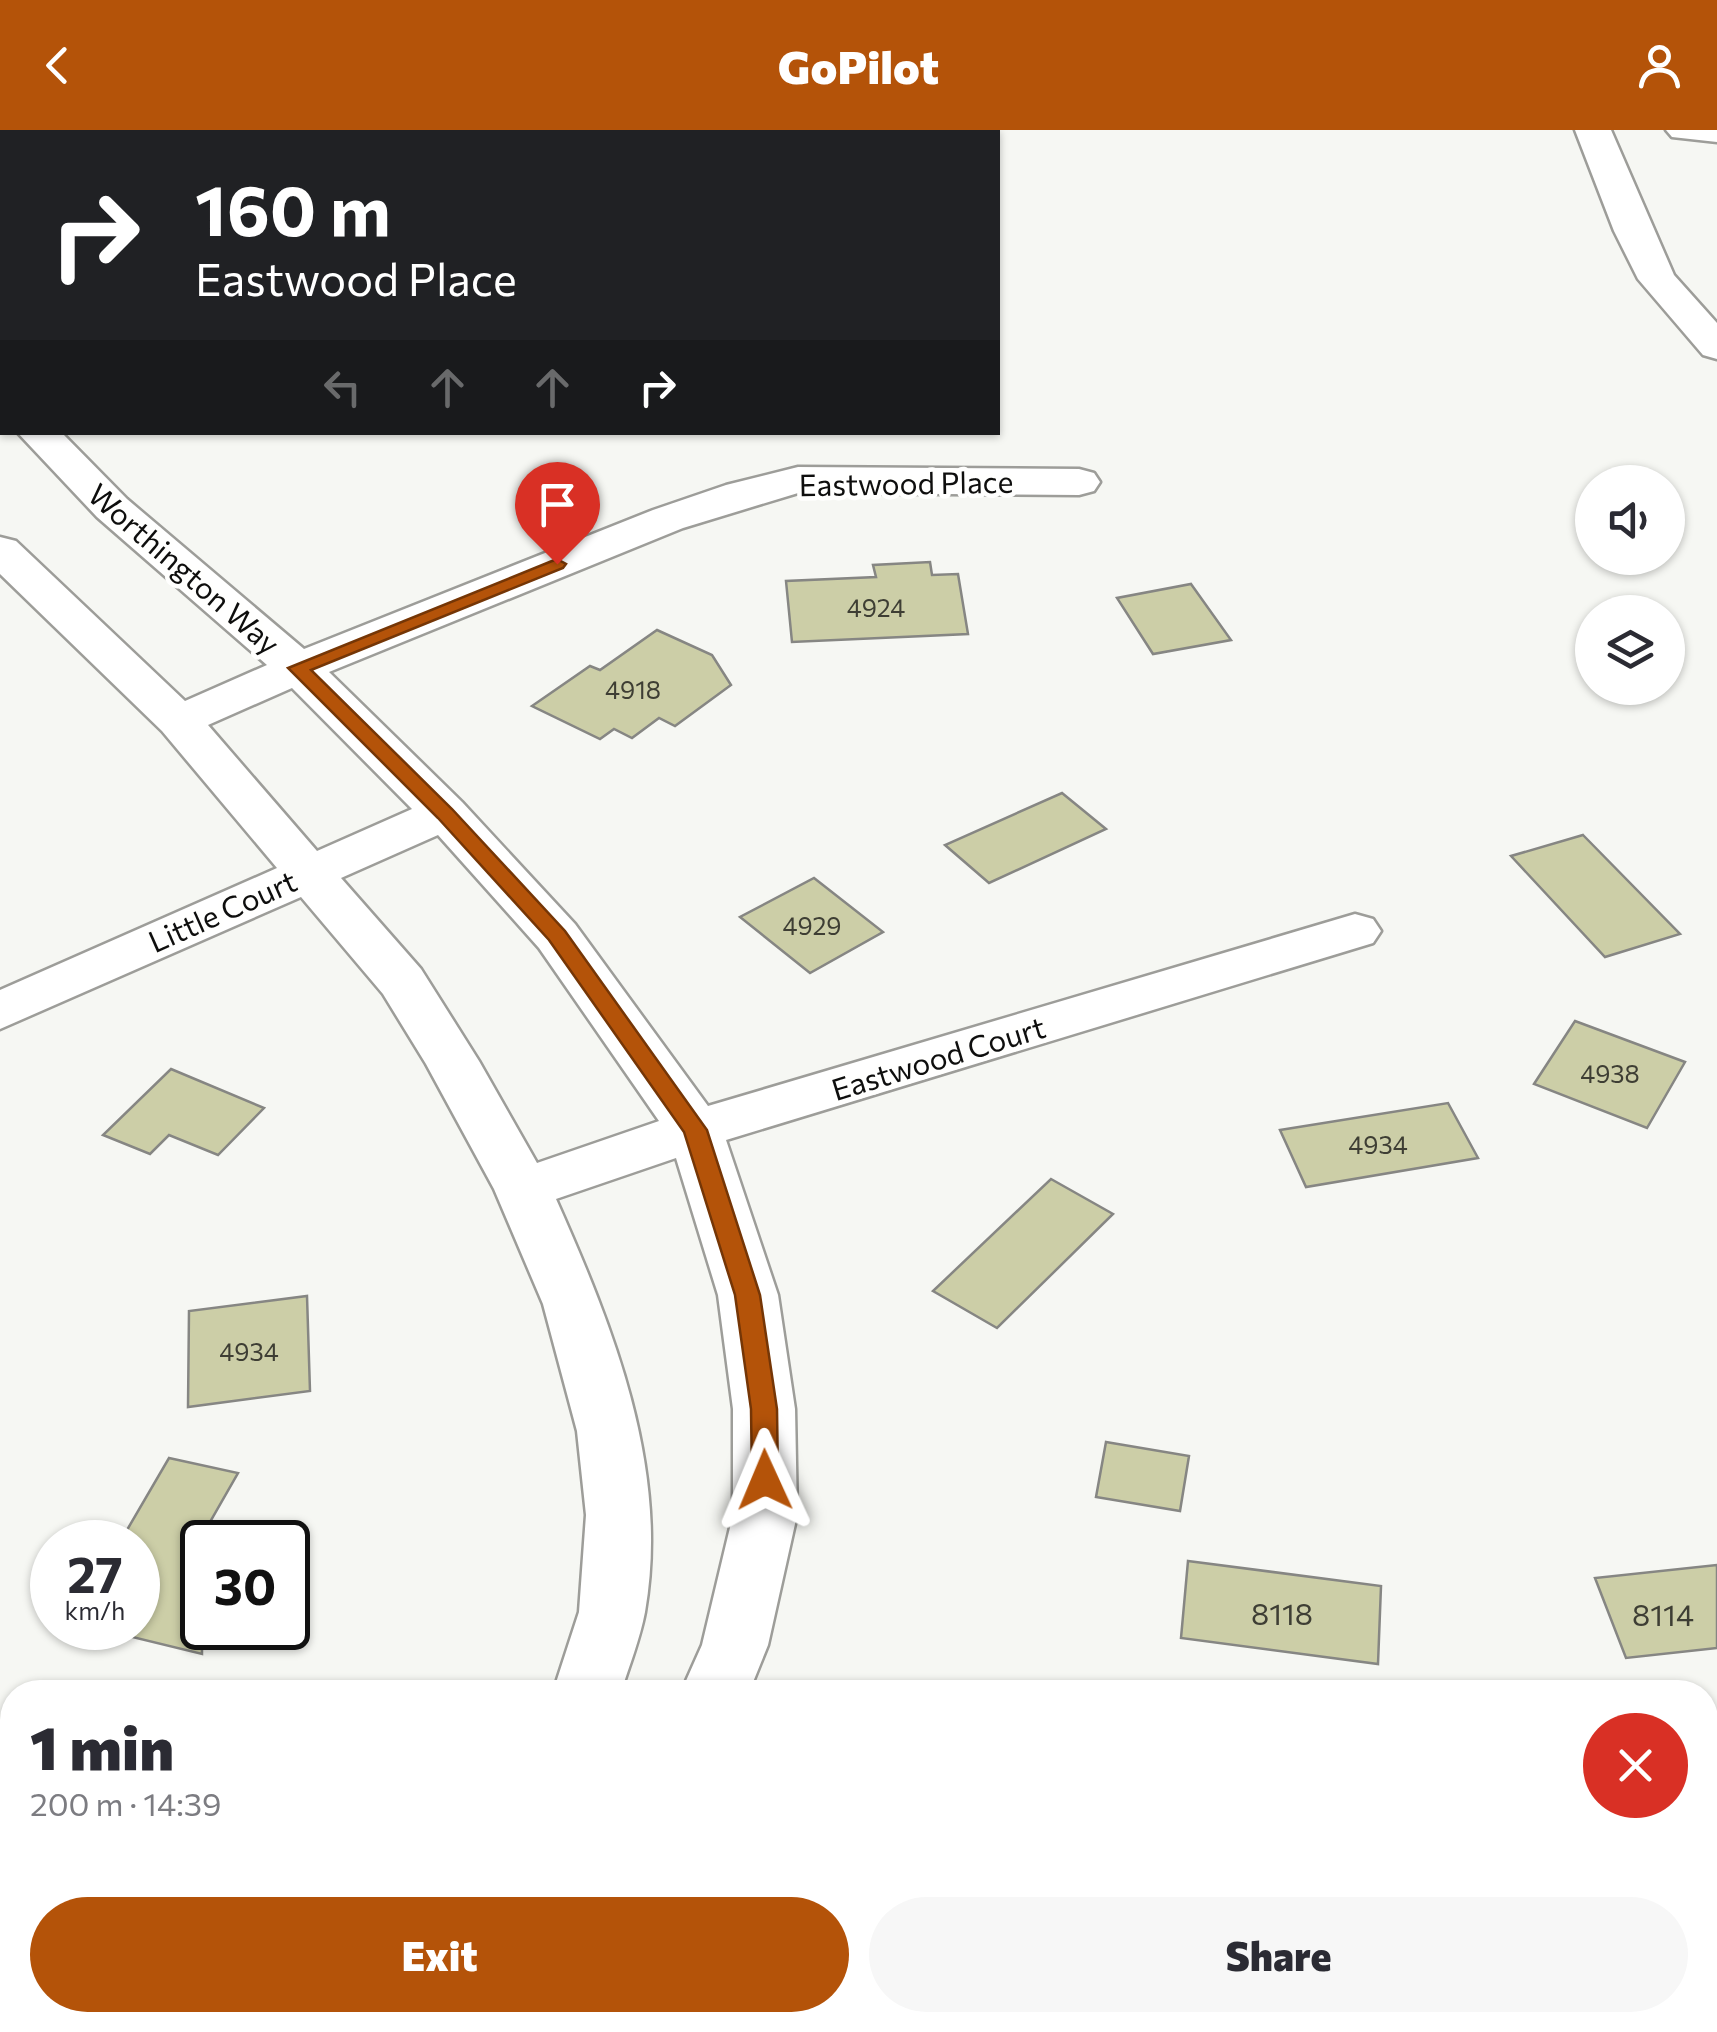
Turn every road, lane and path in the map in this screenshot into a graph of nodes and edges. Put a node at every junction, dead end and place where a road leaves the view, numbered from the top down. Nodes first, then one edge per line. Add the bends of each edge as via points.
1 (1593, 130) edge
2 (1684, 130) edge
3 (1717, 131) edge
4 (1717, 346) edge
5 (40, 435) edge
6 (1079, 482) dead end
7 (0, 550) edge
8 (298, 668) junction
9 (179, 722) junction
10 (445, 813) junction
11 (309, 870) junction
12 (1355, 931) dead end
13 (0, 1011) edge
14 (695, 1130) junction
15 (523, 1189) junction
16 (591, 1680) edge
17 (721, 1680) edge

1 - 4 street via 1657,279
2 - 3 street
5 - 8 street, Worthington Way via 112,508
6 - 8 street, Eastwood Place via 798,480 760,489 668,519
7 - 9 street
8 - 9 street, Eastwood Place
8 - 10 street, Worthington Way
9 - 11 street
10 - 11 street, Little Court
10 - 14 street, Worthington Way via 557,936
11 - 13 street, Little Court
11 - 15 street via 402,982
12 - 14 street, Eastwood Court
14 - 15 street, Eastwood Court
14 - 17 street, Worthington Way via 748,1295 764,1409 765,1515
15 - 16 street via 573,1304 608,1431 618,1514 612,1612

